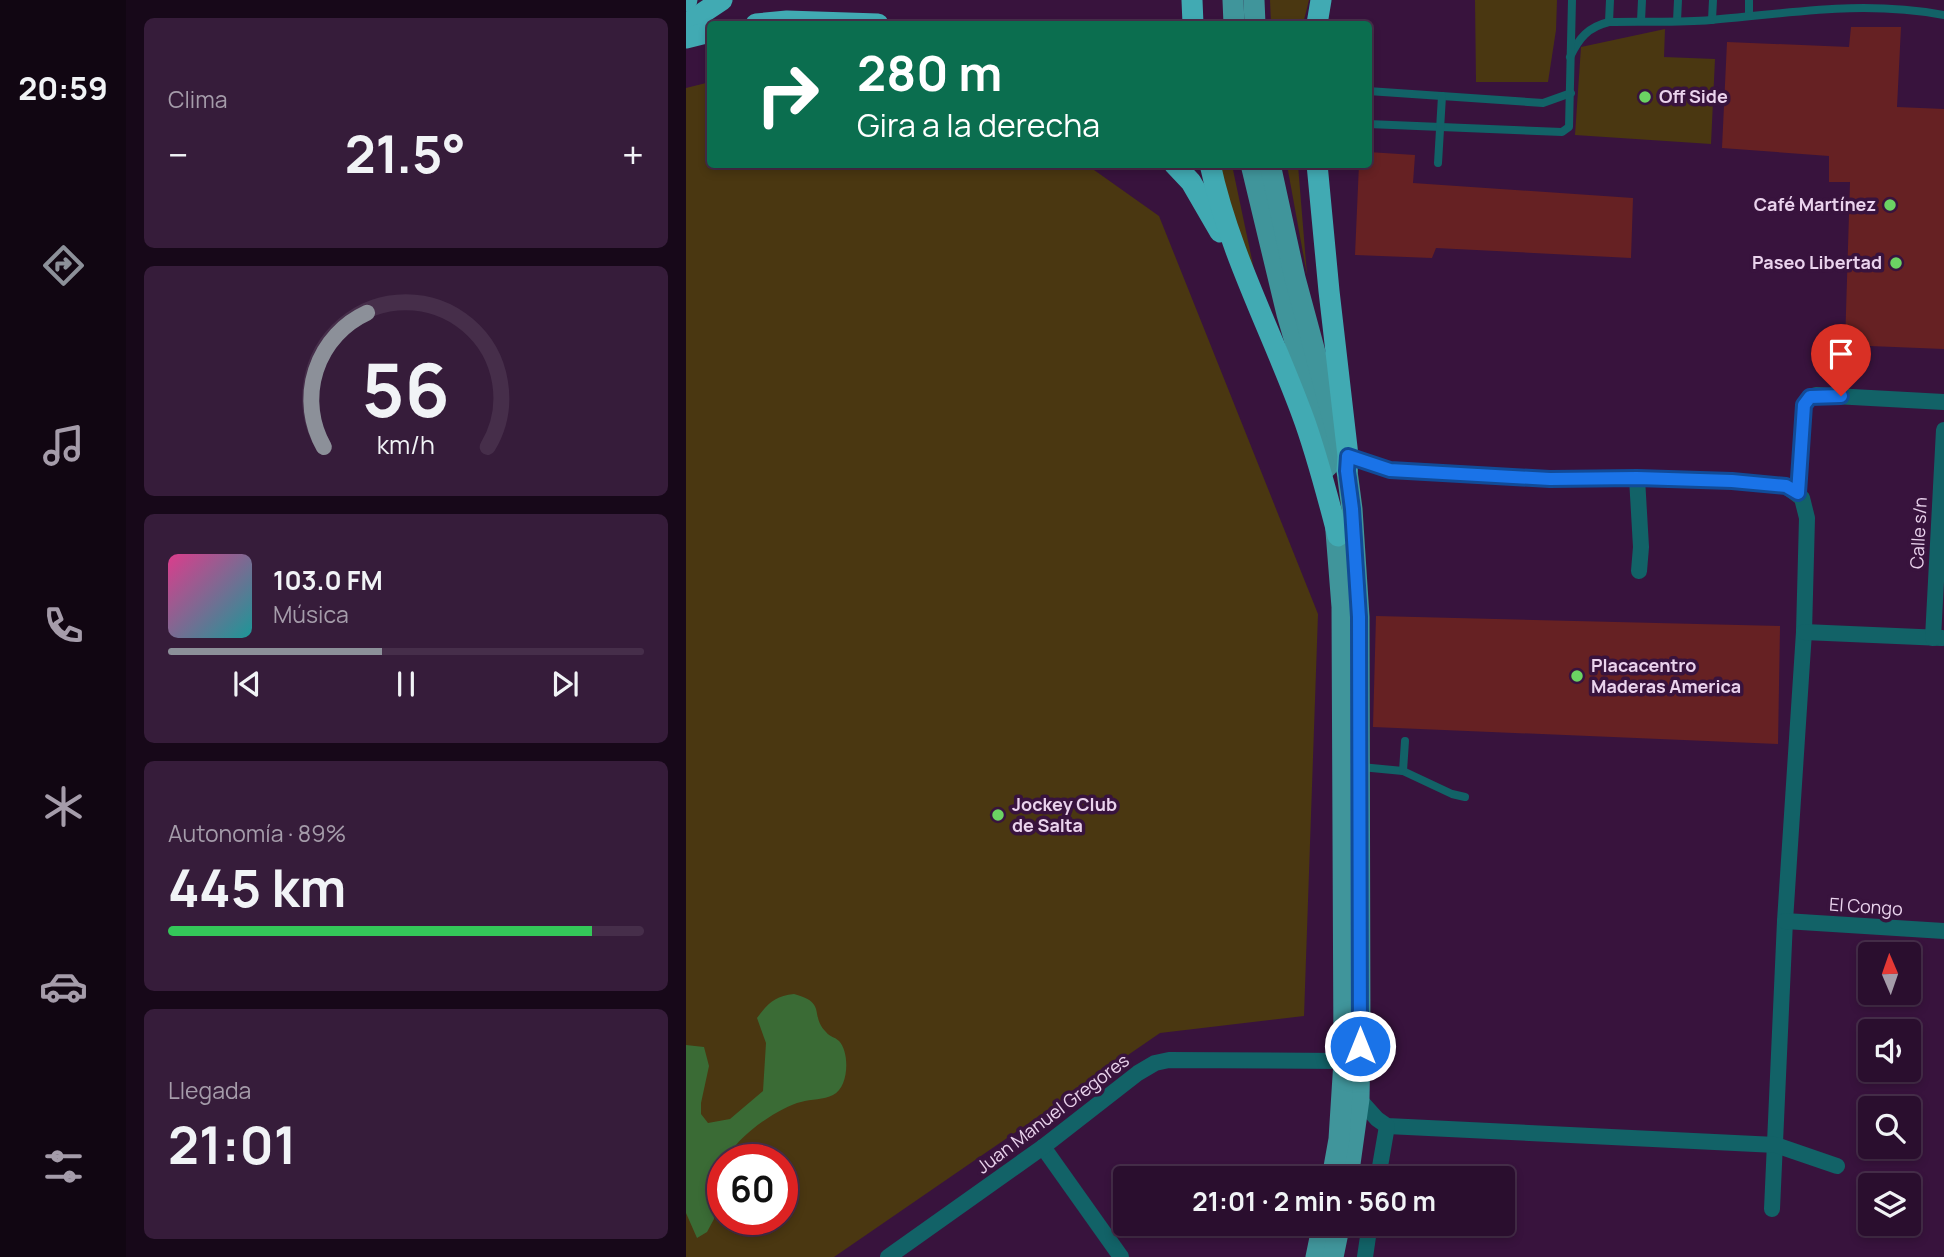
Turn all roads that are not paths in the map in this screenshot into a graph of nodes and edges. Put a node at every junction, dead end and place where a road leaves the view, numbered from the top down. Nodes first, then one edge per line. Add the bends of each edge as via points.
1 (722, 0) edge
2 (1192, 0) edge
3 (1233, 0) edge
4 (1254, 0) edge
5 (1321, 0) edge
6 (1572, 0) edge
7 (1610, 0) edge
8 (1642, 0) edge
9 (1678, 0) edge
10 (1713, 0) edge
11 (1749, 0) edge
12 (1783, 0) edge
13 (1927, 0) edge
14 (1851, 1) edge
15 (1881, 1) edge
16 (1816, 3) edge
17 (1783, 10) junction
18 (1927, 10) junction
19 (1749, 15) junction
20 (1944, 15) edge
21 (1712, 20) junction
22 (1193, 21) edge
23 (1234, 21) edge
24 (1255, 21) edge
25 (1318, 21) edge
26 (1641, 21) junction
27 (1677, 21) junction
28 (1609, 22) junction
29 (686, 24) edge
30 (707, 33) edge
31 (686, 38) edge
32 (1570, 57) junction
33 (1372, 91) edge
34 (1572, 93) junction
35 (1442, 96) junction
36 (1372, 124) edge
37 (1439, 127) junction
38 (1438, 163) dead end
39 (1178, 168) edge
40 (1211, 168) edge
41 (1252, 168) edge
42 (1271, 168) edge
43 (1317, 168) edge
44 (1242, 271) junction
45 (1944, 401) edge
46 (1944, 430) edge
47 (1348, 463) junction
48 (1637, 478) junction
49 (1798, 493) junction
50 (1338, 536) junction
51 (1639, 571) dead end
52 (1804, 632) junction
53 (1939, 638) edge
54 (1405, 741) dead end
55 (1358, 766) junction
56 (1404, 771) junction
57 (1465, 797) dead end
58 (1785, 921) junction
59 (1944, 931) edge
60 (1344, 1061) junction
61 (1359, 1099) junction
62 (1387, 1126) junction
63 (1776, 1145) junction
64 (1043, 1147) junction
65 (1334, 1166) edge
66 (1350, 1166) edge
67 (1380, 1166) edge
68 (1836, 1166) dead end
69 (1772, 1209) dead end
70 (1320, 1236) edge
71 (1337, 1236) edge
72 (1368, 1236) edge
73 (888, 1257) edge
74 (1121, 1257) edge
75 (1315, 1257) edge
76 (1333, 1257) edge
77 (1365, 1257) edge

1 - 29 highway
2 - 22 highway
3 - 23 main road
4 - 24 main road
5 - 25 highway
6 - 32 lane
7 - 28 lane
8 - 26 lane
9 - 27 lane
10 - 21 lane
11 - 19 lane
12 - 17 lane
13 - 18 lane
14 - 15 lane
14 - 16 lane
15 - 18 lane
16 - 17 lane
17 - 19 lane
18 - 20 lane
19 - 21 lane
21 - 27 lane
26 - 27 lane
26 - 28 lane
28 - 32 lane via 1594,25
30 - 31 highway
32 - 34 lane
33 - 35 lane
34 - 35 lane via 1543,103
34 - 37 lane via 1569,127 1562,132
35 - 37 lane
36 - 37 lane
37 - 38 lane
39 - 44 highway via 1191,182
40 - 44 highway
41 - 50 main road via 1320,427
42 - 47 main road via 1295,278
43 - 47 highway
44 - 50 highway via 1303,414
45 - 49 street via 1810,397 1804,405
46 - 53 street, Calle s/n
47 - 48 street via 1390,470 1550,479
47 - 55 main road via 1358,607
48 - 49 street via 1786,486
48 - 51 street
49 - 52 street via 1807,518
50 - 60 main road
52 - 53 street, Calle s/n
52 - 58 street
54 - 56 lane
55 - 56 lane
55 - 61 main road
56 - 57 lane
58 - 59 street, El Congo
58 - 63 street
60 - 64 street, Juan Manuel Gregores via 1155,1063
60 - 65 main road
61 - 62 street
61 - 66 main road
62 - 63 street
62 - 67 street
63 - 68 street
63 - 69 street
64 - 73 street, Juan Manuel Gregores
64 - 74 street
70 - 75 main road
71 - 76 main road
72 - 77 street

